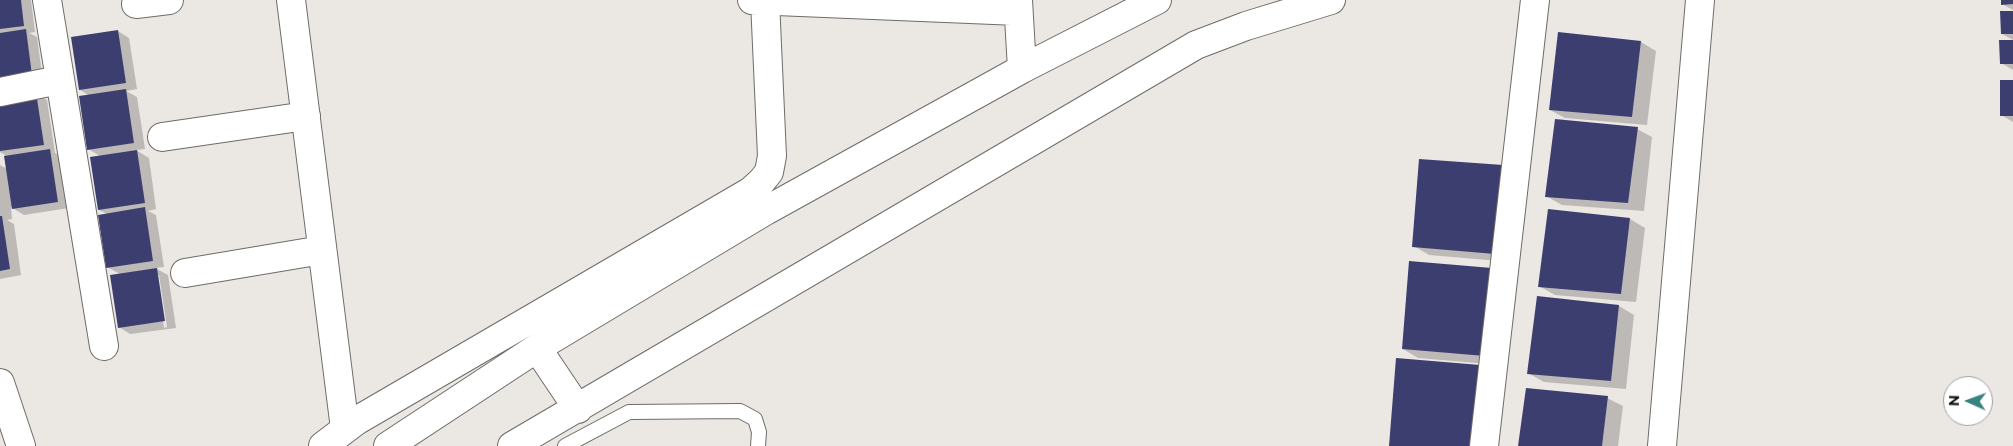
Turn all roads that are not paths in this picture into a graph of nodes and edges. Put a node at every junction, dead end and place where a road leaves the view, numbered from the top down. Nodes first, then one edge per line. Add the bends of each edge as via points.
1 (47, 0) edge
2 (169, 0) edge
3 (291, 0) edge
4 (1157, 0) edge
5 (1331, 0) edge
6 (1536, 0) edge
7 (1700, 0) edge
8 (770, 1) edge
9 (136, 4) dead end
10 (1018, 5) edge
11 (1022, 69) junction
12 (59, 80) junction
13 (0, 92) edge
14 (306, 116) junction
15 (162, 137) dead end
16 (322, 250) junction
17 (185, 273) dead end
18 (104, 346) dead end
19 (542, 356) junction
20 (0, 383) edge
21 (569, 408) junction
22 (345, 429) junction
23 (21, 446) edge
24 (323, 446) edge
25 (388, 446) edge
26 (512, 446) edge
27 (561, 446) edge
28 (566, 446) edge
29 (758, 446) edge
30 (1484, 446) edge
31 (1662, 446) edge

1 - 12 street
2 - 9 street
3 - 14 street
4 - 11 street
5 - 21 street via 1196,45
6 - 30 street
7 - 31 street
8 - 10 street
8 - 22 street via 772,156 769,172 762,182
10 - 11 street
11 - 19 street via 768,210
12 - 13 street
12 - 18 street
14 - 15 street
14 - 16 street
16 - 17 street
16 - 22 street
19 - 21 street
19 - 25 street
20 - 23 street
21 - 26 street
21 - 27 lane
22 - 24 street
28 - 29 lane via 629,412 740,411 755,419 759,432

